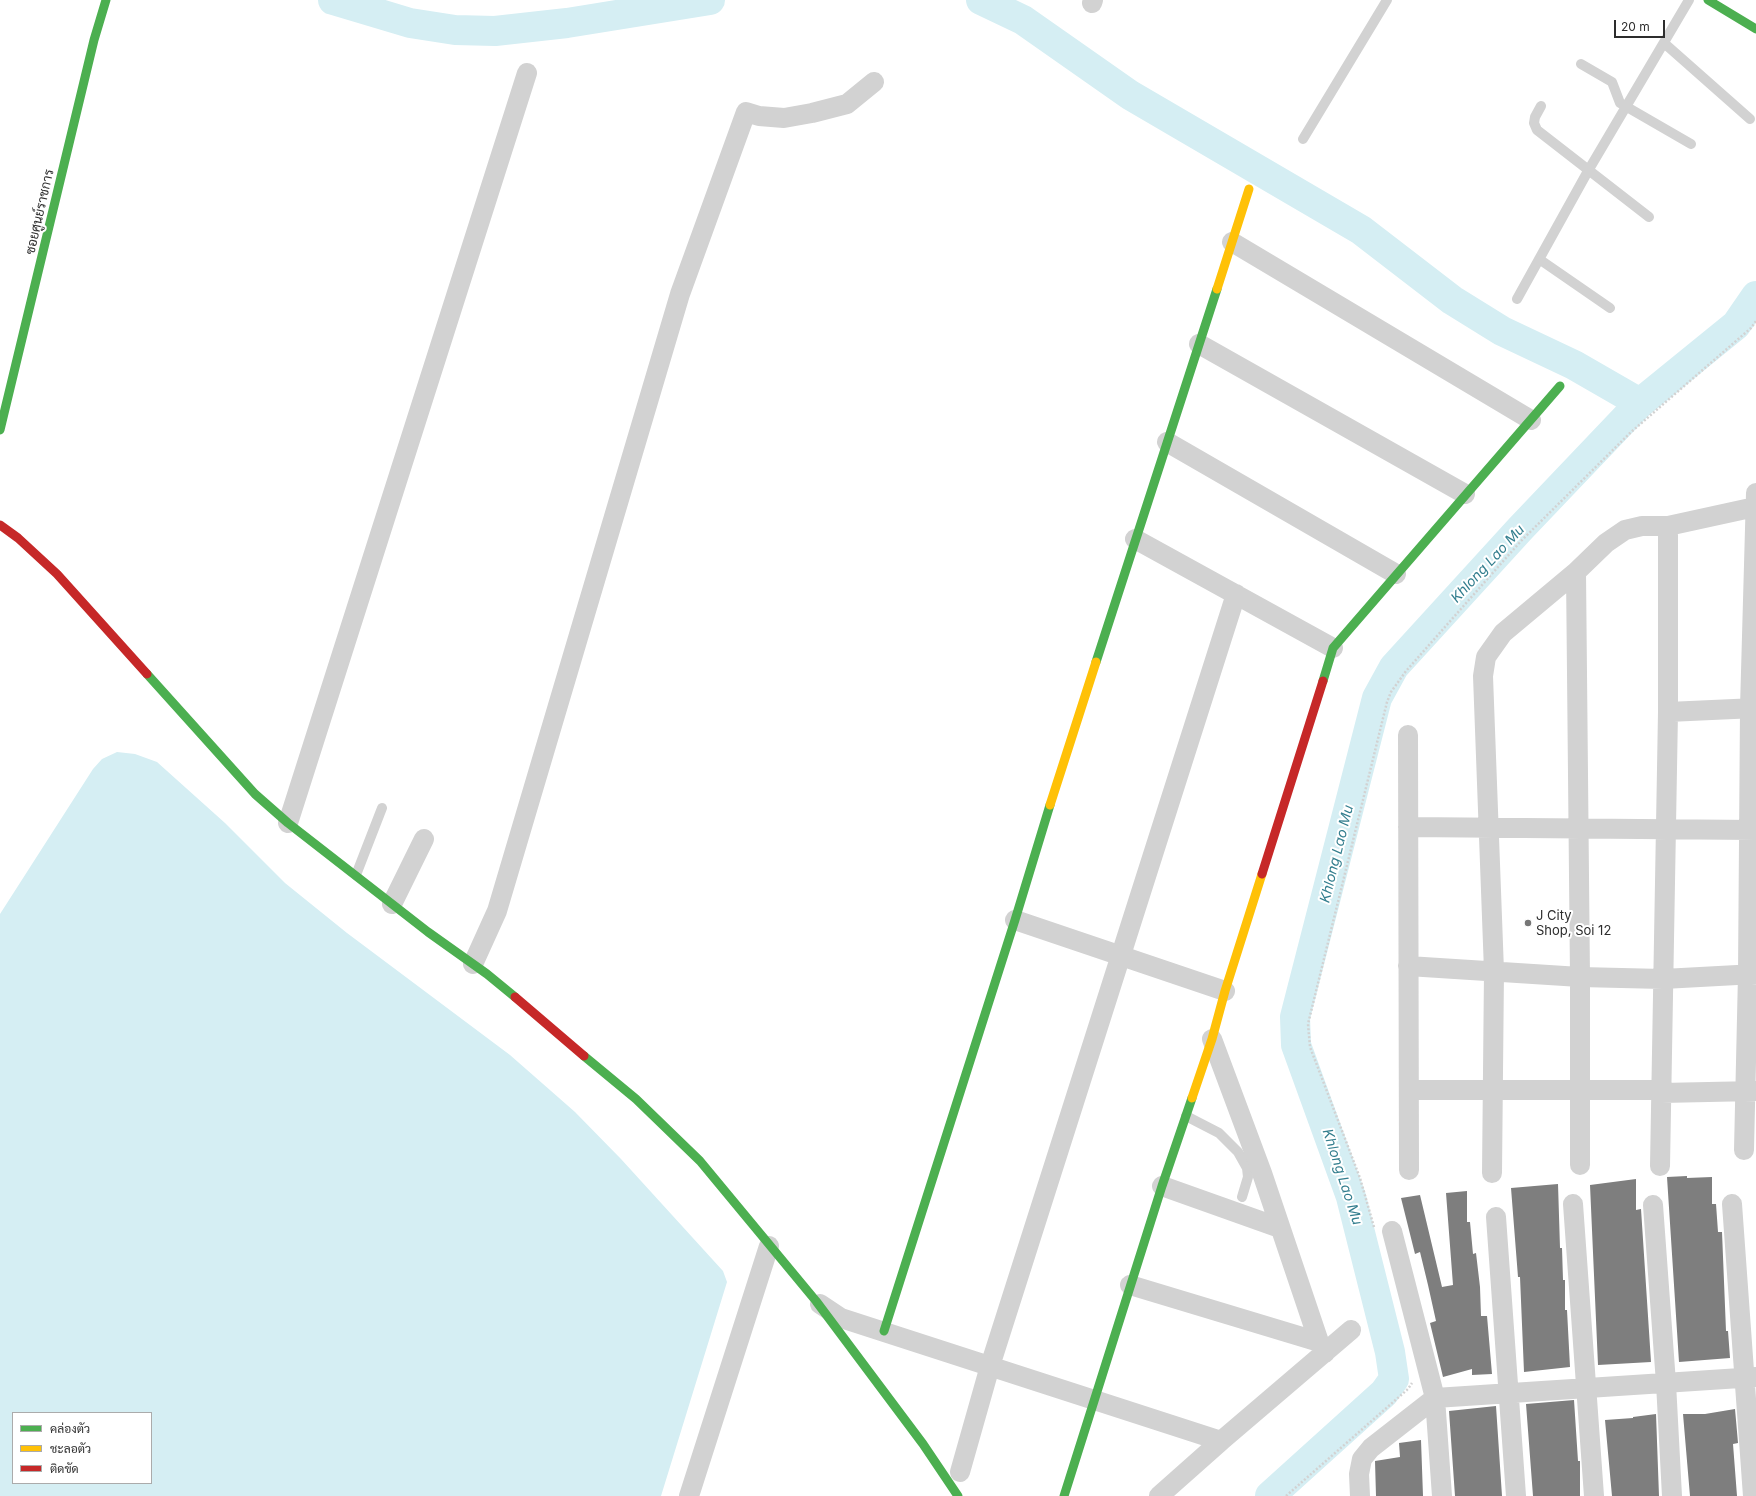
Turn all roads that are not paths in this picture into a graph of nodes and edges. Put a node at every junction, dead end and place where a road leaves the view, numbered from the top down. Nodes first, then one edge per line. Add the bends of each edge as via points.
1 (106, 0) edge
2 (1387, 0) edge
3 (1689, 0) edge
4 (1708, 0) edge
5 (1756, 29) edge
6 (1664, 43) junction
7 (1581, 64) dead end
8 (526, 73) dead end
9 (874, 82) dead end
10 (1541, 106) dead end
11 (1626, 107) junction
12 (1750, 120) dead end
13 (1303, 139) dead end
14 (1691, 144) dead end
15 (1588, 171) junction
16 (1249, 189) dead end
17 (1649, 217) dead end
18 (1232, 242) junction
19 (1539, 259) junction
20 (1517, 299) dead end
21 (1610, 308) dead end
22 (1199, 344) junction
23 (1560, 386) dead end
24 (1531, 420) junction
25 (0, 430) edge
26 (1166, 442) junction
27 (1465, 494) junction
28 (1756, 500) edge
29 (0, 525) edge
30 (1668, 526) junction
31 (1135, 539) junction
32 (1576, 572) junction
33 (1396, 574) junction
34 (1236, 594) junction
35 (1333, 648) junction
36 (1753, 708) edge
37 (1668, 712) junction
38 (1408, 735) dead end
39 (382, 808) dead end
40 (288, 823) junction
41 (1408, 827) junction
42 (1489, 828) junction
43 (1578, 829) junction
44 (1666, 830) junction
45 (1753, 830) edge
46 (424, 839) dead end
47 (356, 876) junction
48 (392, 904) junction
49 (1015, 920) junction
50 (1119, 956) junction
51 (473, 964) junction
52 (1408, 966) junction
53 (1494, 972) junction
54 (1752, 974) edge
55 (1580, 977) junction
56 (1663, 978) junction
57 (1225, 991) junction
58 (1212, 1039) junction
59 (1409, 1090) junction
60 (1580, 1090) junction
61 (1493, 1091) junction
62 (1751, 1091) edge
63 (1661, 1092) junction
64 (1186, 1116) junction
65 (1744, 1150) dead end
66 (1580, 1165) dead end
67 (1660, 1166) dead end
68 (1409, 1170) dead end
69 (1492, 1173) dead end
70 (1162, 1186) junction
71 (1242, 1197) dead end
72 (1573, 1204) dead end
73 (1732, 1204) dead end
74 (1653, 1205) dead end
75 (1496, 1217) dead end
76 (1280, 1228) junction
77 (1383, 1231) road end
78 (769, 1246) junction
79 (1130, 1285) junction
80 (816, 1302) junction
81 (1351, 1330) dead end
82 (884, 1331) junction
83 (1322, 1348) junction
84 (990, 1366) junction
85 (1750, 1377) edge
86 (1666, 1383) junction
87 (1586, 1388) junction
88 (1508, 1394) junction
89 (1435, 1398) junction
90 (1094, 1400) junction
91 (1221, 1441) junction
92 (960, 1472) dead end
93 (689, 1496) edge
94 (958, 1496) edge
95 (1064, 1496) edge
96 (1159, 1496) edge
97 (1360, 1496) edge
98 (1442, 1496) edge
99 (1516, 1496) edge
100 (1594, 1496) edge
101 (1672, 1496) edge
102 (1753, 1496) edge

1 - 25 street, ซอยศูนย์ราชการ via 94,40
2 - 13 lane
3 - 6 lane
4 - 5 street
6 - 11 lane
6 - 12 lane
7 - 11 lane via 1612,82 1620,103
8 - 40 street
9 - 51 street via 847,104 812,113 784,118 746,112 680,294 497,911
10 - 15 lane via 1535,117 1537,130
11 - 14 lane
11 - 15 lane
15 - 17 lane
15 - 19 lane
16 - 18 street
18 - 22 street
18 - 24 street
19 - 20 lane
19 - 21 lane
22 - 26 street
22 - 27 street
23 - 24 street
24 - 27 street
26 - 31 street
26 - 33 street
27 - 33 street
28 - 30 street
28 - 36 street
29 - 40 street via 58,574 255,794
30 - 32 street via 1642,526 1625,530 1606,543
30 - 37 street
31 - 34 street
31 - 49 street
32 - 42 street via 1503,633 1486,657 1483,676
32 - 43 street
33 - 35 street
34 - 35 street
34 - 50 street
35 - 57 street
36 - 37 street
36 - 45 street
37 - 44 street
38 - 41 street
39 - 47 lane
40 - 47 street
41 - 42 street
41 - 52 street
42 - 43 street
42 - 53 street
43 - 44 street
43 - 55 street
44 - 45 street
44 - 56 street
45 - 54 street
46 - 48 street
47 - 48 street
48 - 51 street
49 - 50 street
49 - 82 street
50 - 57 street
50 - 84 street
51 - 78 street via 636,1099 700,1161
52 - 53 street
52 - 59 street
53 - 55 street
53 - 61 street
54 - 56 street
54 - 62 street
55 - 56 street
55 - 60 street
56 - 63 street
57 - 58 street
58 - 64 street
58 - 76 street
59 - 61 street
59 - 68 street
60 - 61 street
60 - 63 street
60 - 66 street
61 - 69 street
62 - 63 street
62 - 65 street
63 - 67 street
64 - 70 street
64 - 71 lane via 1220,1133 1238,1152 1247,1168 1248,1177
70 - 76 street
70 - 79 street
72 - 87 street
73 - 85 street
74 - 86 street
75 - 88 street
76 - 83 street
77 - 89 street
78 - 80 street
78 - 93 street
79 - 83 street
79 - 90 street
80 - 82 street via 841,1318
80 - 94 street via 923,1444
81 - 83 street
82 - 84 street
83 - 91 street
84 - 90 street
84 - 92 street
85 - 86 street
85 - 102 street
86 - 87 street
86 - 101 street
87 - 88 street
87 - 100 street
88 - 89 street
88 - 99 street
89 - 97 street via 1371,1448 1362,1459 1359,1474
89 - 98 street
90 - 91 street
90 - 95 street
91 - 96 street

